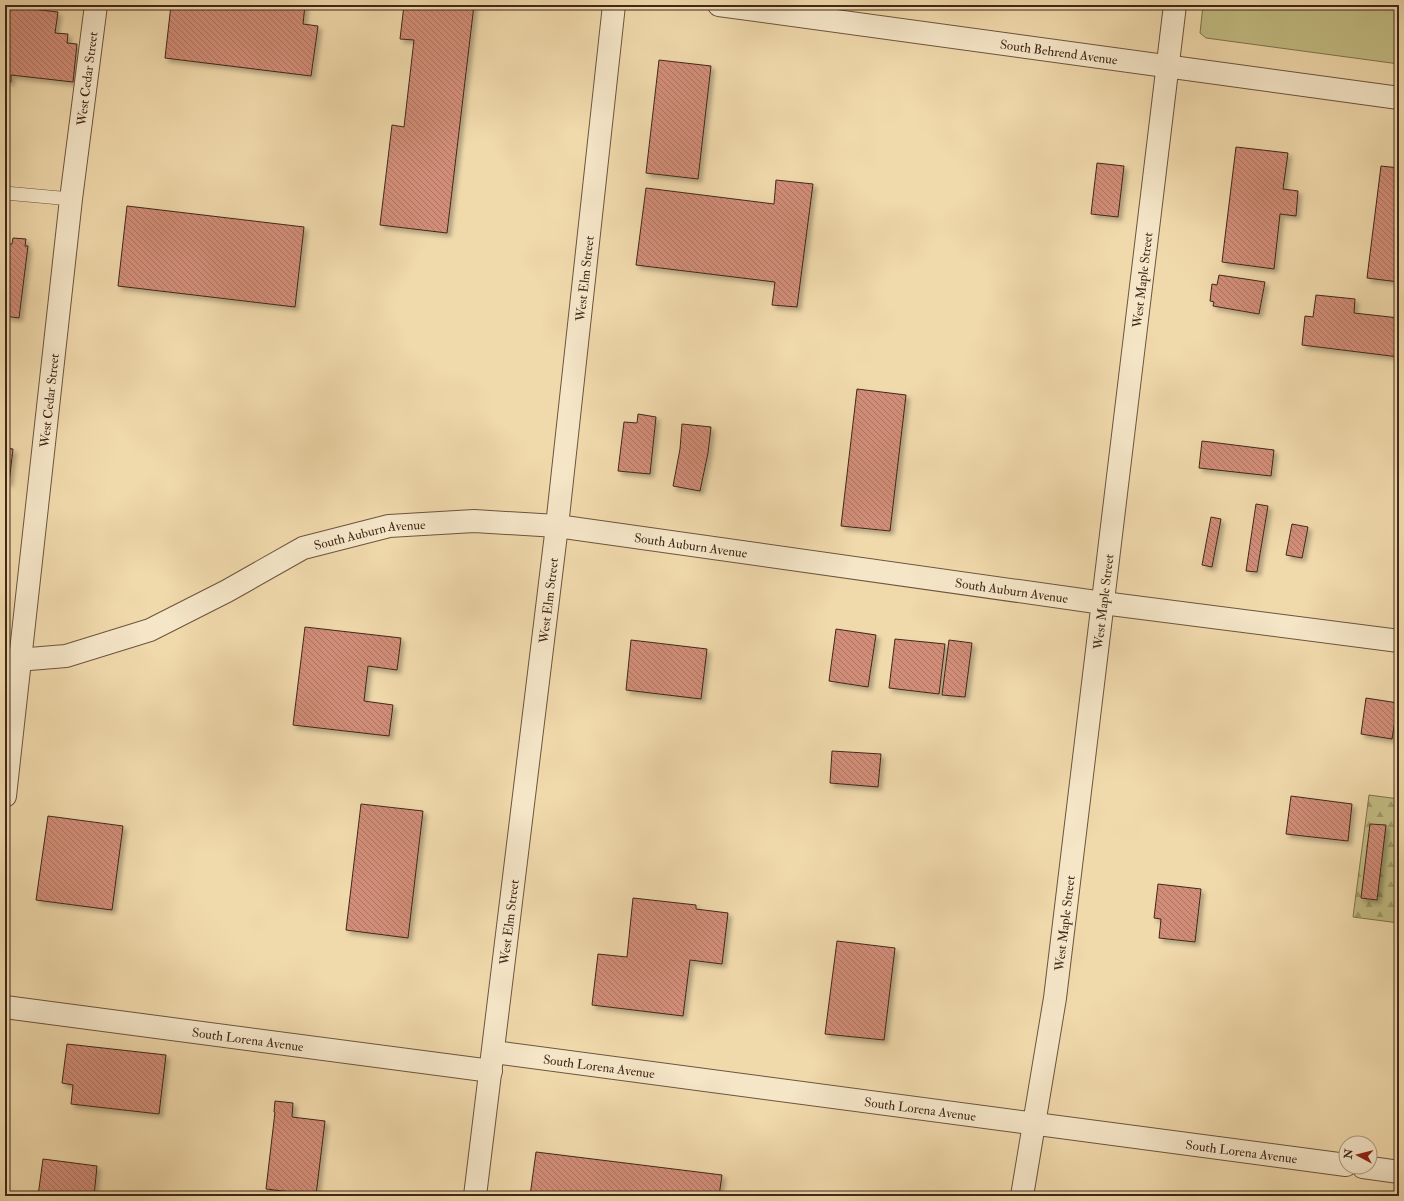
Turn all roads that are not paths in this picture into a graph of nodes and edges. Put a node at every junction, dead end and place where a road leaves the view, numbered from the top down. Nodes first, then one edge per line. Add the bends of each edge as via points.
1 (96, 5) edge
2 (614, 5) edge
3 (719, 5) edge
4 (1175, 5) edge
5 (1167, 68) junction
6 (1399, 98) edge
7 (5, 193) edge
8 (71, 200) junction
9 (557, 526) junction
10 (1103, 603) junction
11 (1399, 641) edge
12 (13, 661) edge
13 (5, 796) edge
14 (5, 1007) edge
15 (492, 1062) junction
16 (1035, 1123) junction
17 (1338, 1164) edge
18 (1378, 1169) edge
19 (1399, 1172) edge
20 (475, 1196) edge
21 (1022, 1196) edge

1 - 8 street, West Cedar Street
2 - 9 street, West Elm Street
3 - 5 street, South Behrend Avenue
4 - 5 street, West Maple Street
5 - 6 street, South Behrend Avenue
5 - 10 street, West Maple Street
7 - 8 lane
8 - 12 street, West Cedar Street
9 - 10 street, South Auburn Avenue
9 - 12 street, South Auburn Avenue via 474,521 389,526 303,548 150,630 73,654
9 - 15 street, West Elm Street
10 - 11 street, South Auburn Avenue
10 - 16 street, West Maple Street via 1055,998
12 - 13 street, West Cedar Street
14 - 15 street, South Lorena Avenue
15 - 16 street, South Lorena Avenue
15 - 20 street, West Elm Street
16 - 17 street, South Lorena Avenue
16 - 21 street, West Maple Street
18 - 19 street

